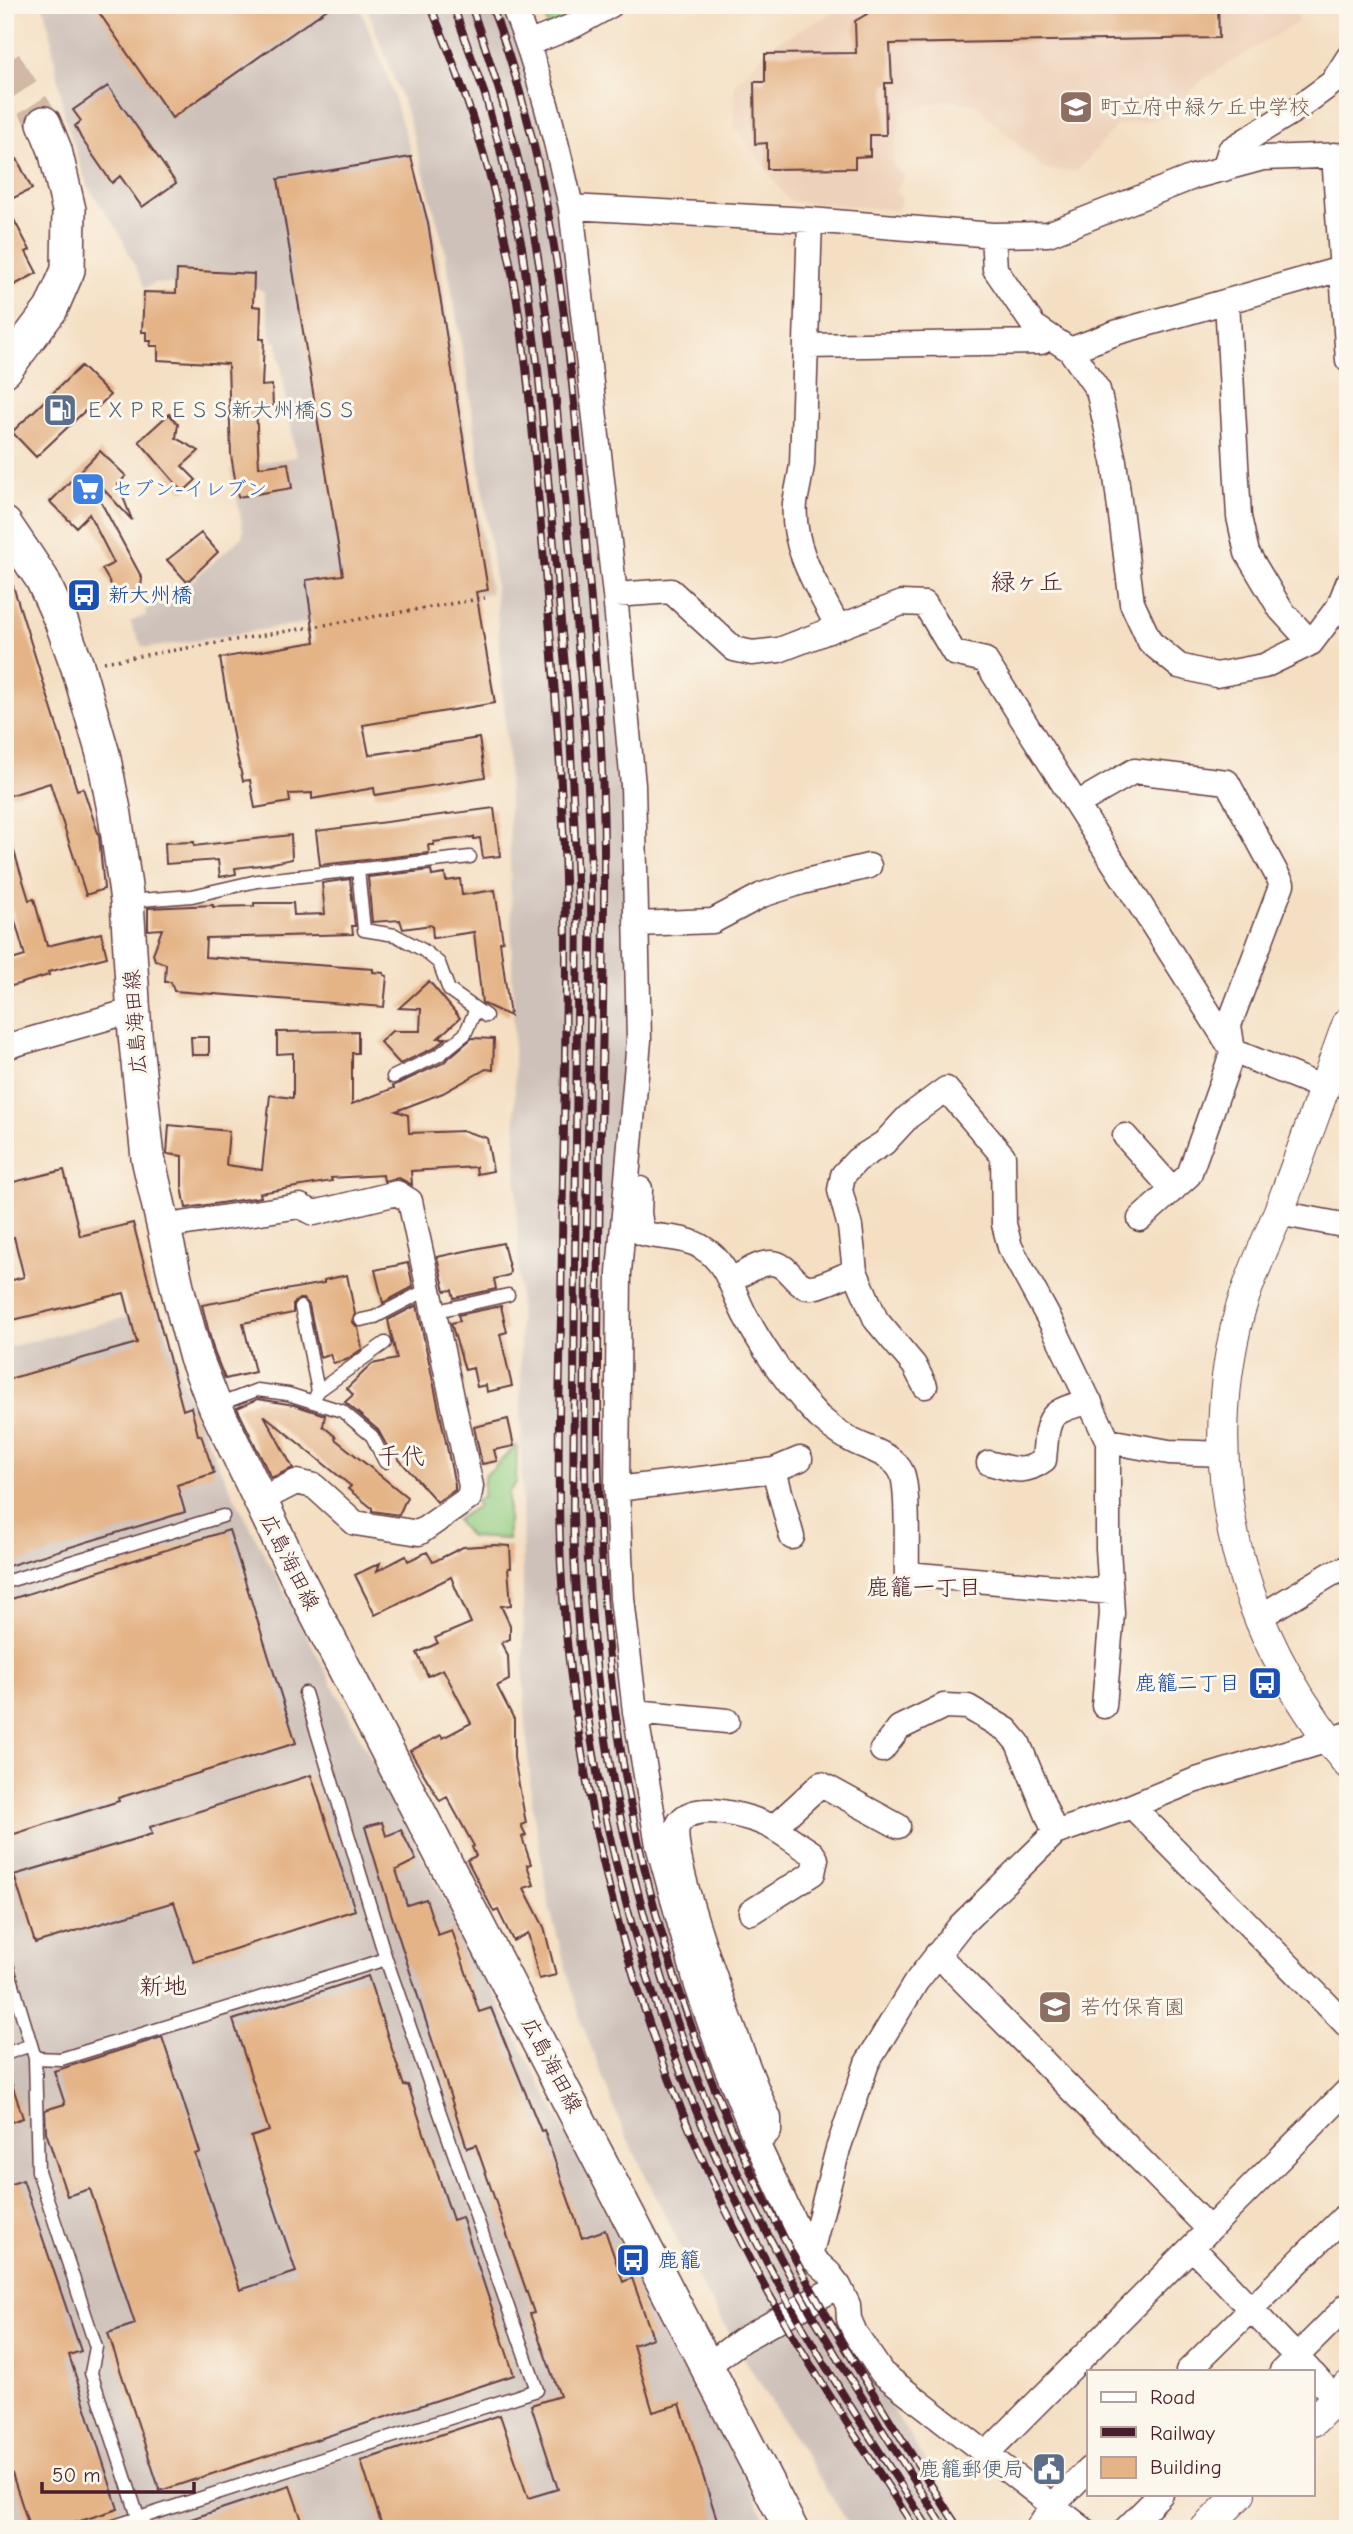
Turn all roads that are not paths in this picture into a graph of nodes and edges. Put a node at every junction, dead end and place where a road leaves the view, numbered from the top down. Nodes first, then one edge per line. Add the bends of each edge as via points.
1 (513, 5) edge
2 (611, 5) edge
3 (528, 44) junction
4 (1348, 58) edge
5 (44, 123) tunnel mouth
6 (1341, 155) edge
7 (1224, 169) junction
8 (571, 207) junction
9 (810, 220) junction
10 (993, 235) junction
11 (1342, 269) junction
12 (1227, 301) junction
13 (1060, 343) junction
14 (806, 346) junction
15 (1348, 360) edge
16 (5, 370) edge
17 (5, 524) edge
18 (1348, 583) edge
19 (615, 595) junction
20 (838, 627) junction
21 (1311, 643) junction
22 (1077, 804) junction
23 (470, 857) dead end
24 (869, 866) dead end
25 (358, 869) junction
26 (127, 901) junction
27 (636, 924) junction
28 (134, 1014) junction
29 (1348, 1022) edge
30 (5, 1047) edge
31 (1233, 1051) junction
32 (393, 1077) dead end
33 (1324, 1088) junction
34 (1125, 1136) dead end
35 (628, 1163) junction
36 (1173, 1190) junction
37 (1278, 1213) junction
38 (1140, 1219) dead end
39 (1348, 1226) edge
40 (163, 1229) junction
41 (855, 1271) junction
42 (730, 1281) junction
43 (508, 1295) dead end
44 (431, 1300) junction
45 (301, 1307) dead end
46 (361, 1320) dead end
47 (385, 1343) dead end
48 (925, 1387) dead end
49 (315, 1396) junction
50 (1090, 1402) junction
51 (215, 1406) junction
52 (1108, 1441) junction
53 (1224, 1454) junction
54 (800, 1459) dead end
55 (385, 1462) dead end
56 (989, 1463) dead end
57 (774, 1470) junction
58 (617, 1489) junction
59 (259, 1501) junction
60 (223, 1516) dead end
61 (792, 1537) dead end
62 (1348, 1568) edge
63 (5, 1582) edge
64 (1111, 1592) junction
65 (1258, 1618) junction
66 (305, 1693) dead end
67 (1104, 1706) dead end
68 (635, 1712) junction
69 (727, 1721) dead end
70 (1338, 1737) edge
71 (882, 1750) dead end
72 (1348, 1764) edge
73 (1132, 1806) junction
74 (898, 1826) dead end
75 (773, 1828) junction
76 (1055, 1833) junction
77 (751, 1912) dead end
78 (937, 1954) junction
79 (5, 1958) edge
80 (386, 1959) junction
81 (1348, 2026) edge
82 (33, 2052) junction
83 (5, 2054) edge
84 (1348, 2090) edge
85 (757, 2143) junction
86 (1348, 2213) edge
87 (1200, 2238) junction
88 (810, 2256) junction
89 (839, 2286) junction
90 (1348, 2305) edge
91 (1252, 2308) junction
92 (708, 2365) junction
93 (1300, 2368) edge
94 (1189, 2370) edge
95 (1314, 2378) edge
96 (1343, 2399) edge
97 (1314, 2420) edge
98 (986, 2454) junction
99 (1087, 2471) edge
100 (1159, 2496) edge
101 (1238, 2496) edge
102 (1053, 2505) junction
103 (140, 2524) edge
104 (105, 2529) edge
105 (791, 2529) edge
106 (1037, 2529) edge
107 (1083, 2529) edge
108 (1126, 2529) edge
109 (1205, 2529) edge

1 - 3 street
2 - 3 street
3 - 8 street
4 - 7 street via 1332,83 1230,150
5 - 16 main road via 69,210 68,270 51,309
6 - 7 street via 1263,158
6 - 11 street
7 - 10 street via 1048,234
8 - 9 street
8 - 19 street
9 - 10 street
9 - 14 street
10 - 13 street via 995,269 1034,326
11 - 12 street
11 - 15 street
12 - 13 street
12 - 21 street via 1244,541 1281,610
13 - 14 street
13 - 21 street via 1098,390 1114,461 1132,603 1150,642 1180,666 1216,675 1264,666
14 - 20 street via 802,466 795,505 797,538
17 - 26 main road, 広島海田線 via 42,579 78,668 116,815
18 - 21 street via 1339,606
19 - 20 street via 671,591 734,649 752,653 779,650
19 - 27 street via 633,785
20 - 22 street via 902,603 925,604 954,653 985,660
22 - 31 street
22 - 31 street via 1134,771 1227,782 1282,884 1229,1025
23 - 25 lane
24 - 27 street via 762,895 713,921
25 - 26 lane via 257,881 192,896
25 - 32 lane via 364,930 395,935 423,950 439,963 449,990 481,1012 465,1034 439,1055
26 - 28 main road, 広島海田線
27 - 35 street via 639,1040
28 - 30 street
28 - 40 main road, 広島海田線 via 148,1158
29 - 33 street
31 - 33 street
31 - 36 street via 1189,1175
33 - 37 street
34 - 36 street
35 - 42 street via 642,1164 642,1233 687,1240 706,1249
35 - 58 street via 619,1272
36 - 38 street
37 - 39 street
37 - 53 street via 1247,1288 1233,1340
40 - 44 street via 300,1206 314,1213 397,1193 410,1202
40 - 51 main road, 広島海田線 via 196,1358
41 - 42 street via 811,1287 800,1284 785,1266 772,1263
41 - 48 street via 876,1320 914,1365
41 - 50 street via 840,1190 843,1175 946,1089 1003,1156 1004,1224 1010,1247
42 - 64 street via 745,1317 780,1374 822,1419 850,1440 889,1457 902,1472 907,1574
43 - 44 lane
44 - 46 lane
44 - 59 street via 471,1486 469,1498 419,1534 355,1523 314,1486 296,1482
45 - 49 lane
47 - 49 lane
49 - 51 lane via 257,1390
49 - 55 lane via 372,1436
50 - 52 street
50 - 56 street via 1063,1408 1051,1417 1044,1461 1032,1469
51 - 59 main road, 広島海田線
52 - 53 street via 1169,1452
52 - 64 street
53 - 65 street via 1232,1528
54 - 57 street
57 - 58 street
57 - 61 street
58 - 68 street via 622,1598
59 - 92 main road, 広島海田線
60 - 63 lane
62 - 65 street
64 - 67 street
65 - 70 street via 1287,1679
66 - 80 lane
68 - 69 street
68 - 85 street via 658,1845 679,1927 715,2037
70 - 72 street
70 - 73 street via 1193,1781
71 - 76 street via 899,1728 944,1706 968,1707 1007,1730 1018,1743
73 - 76 street
73 - 81 street
74 - 75 street via 821,1784
75 - 77 street via 812,1853 816,1867
75 - 85 street via 744,1816 701,1811 684,1817 676,1833 714,1975 769,2118 769,2131
76 - 78 street
78 - 87 street
78 - 88 street via 867,2063
79 - 82 lane
80 - 82 lane via 61,2059
80 - 103 lane via 537,2390
82 - 83 lane
82 - 103 lane via 38,2171 96,2347 91,2373
84 - 87 street
85 - 88 street
86 - 91 street
87 - 91 street
87 - 98 street
88 - 89 street
89 - 92 street via 742,2340
89 - 98 street via 855,2333 882,2373
90 - 93 street
91 - 93 street
91 - 94 street
92 - 105 main road, 広島海田線
95 - 96 street
96 - 97 street
98 - 102 street
99 - 102 street
100 - 108 street
101 - 109 street
102 - 106 street
102 - 107 street
103 - 104 lane

